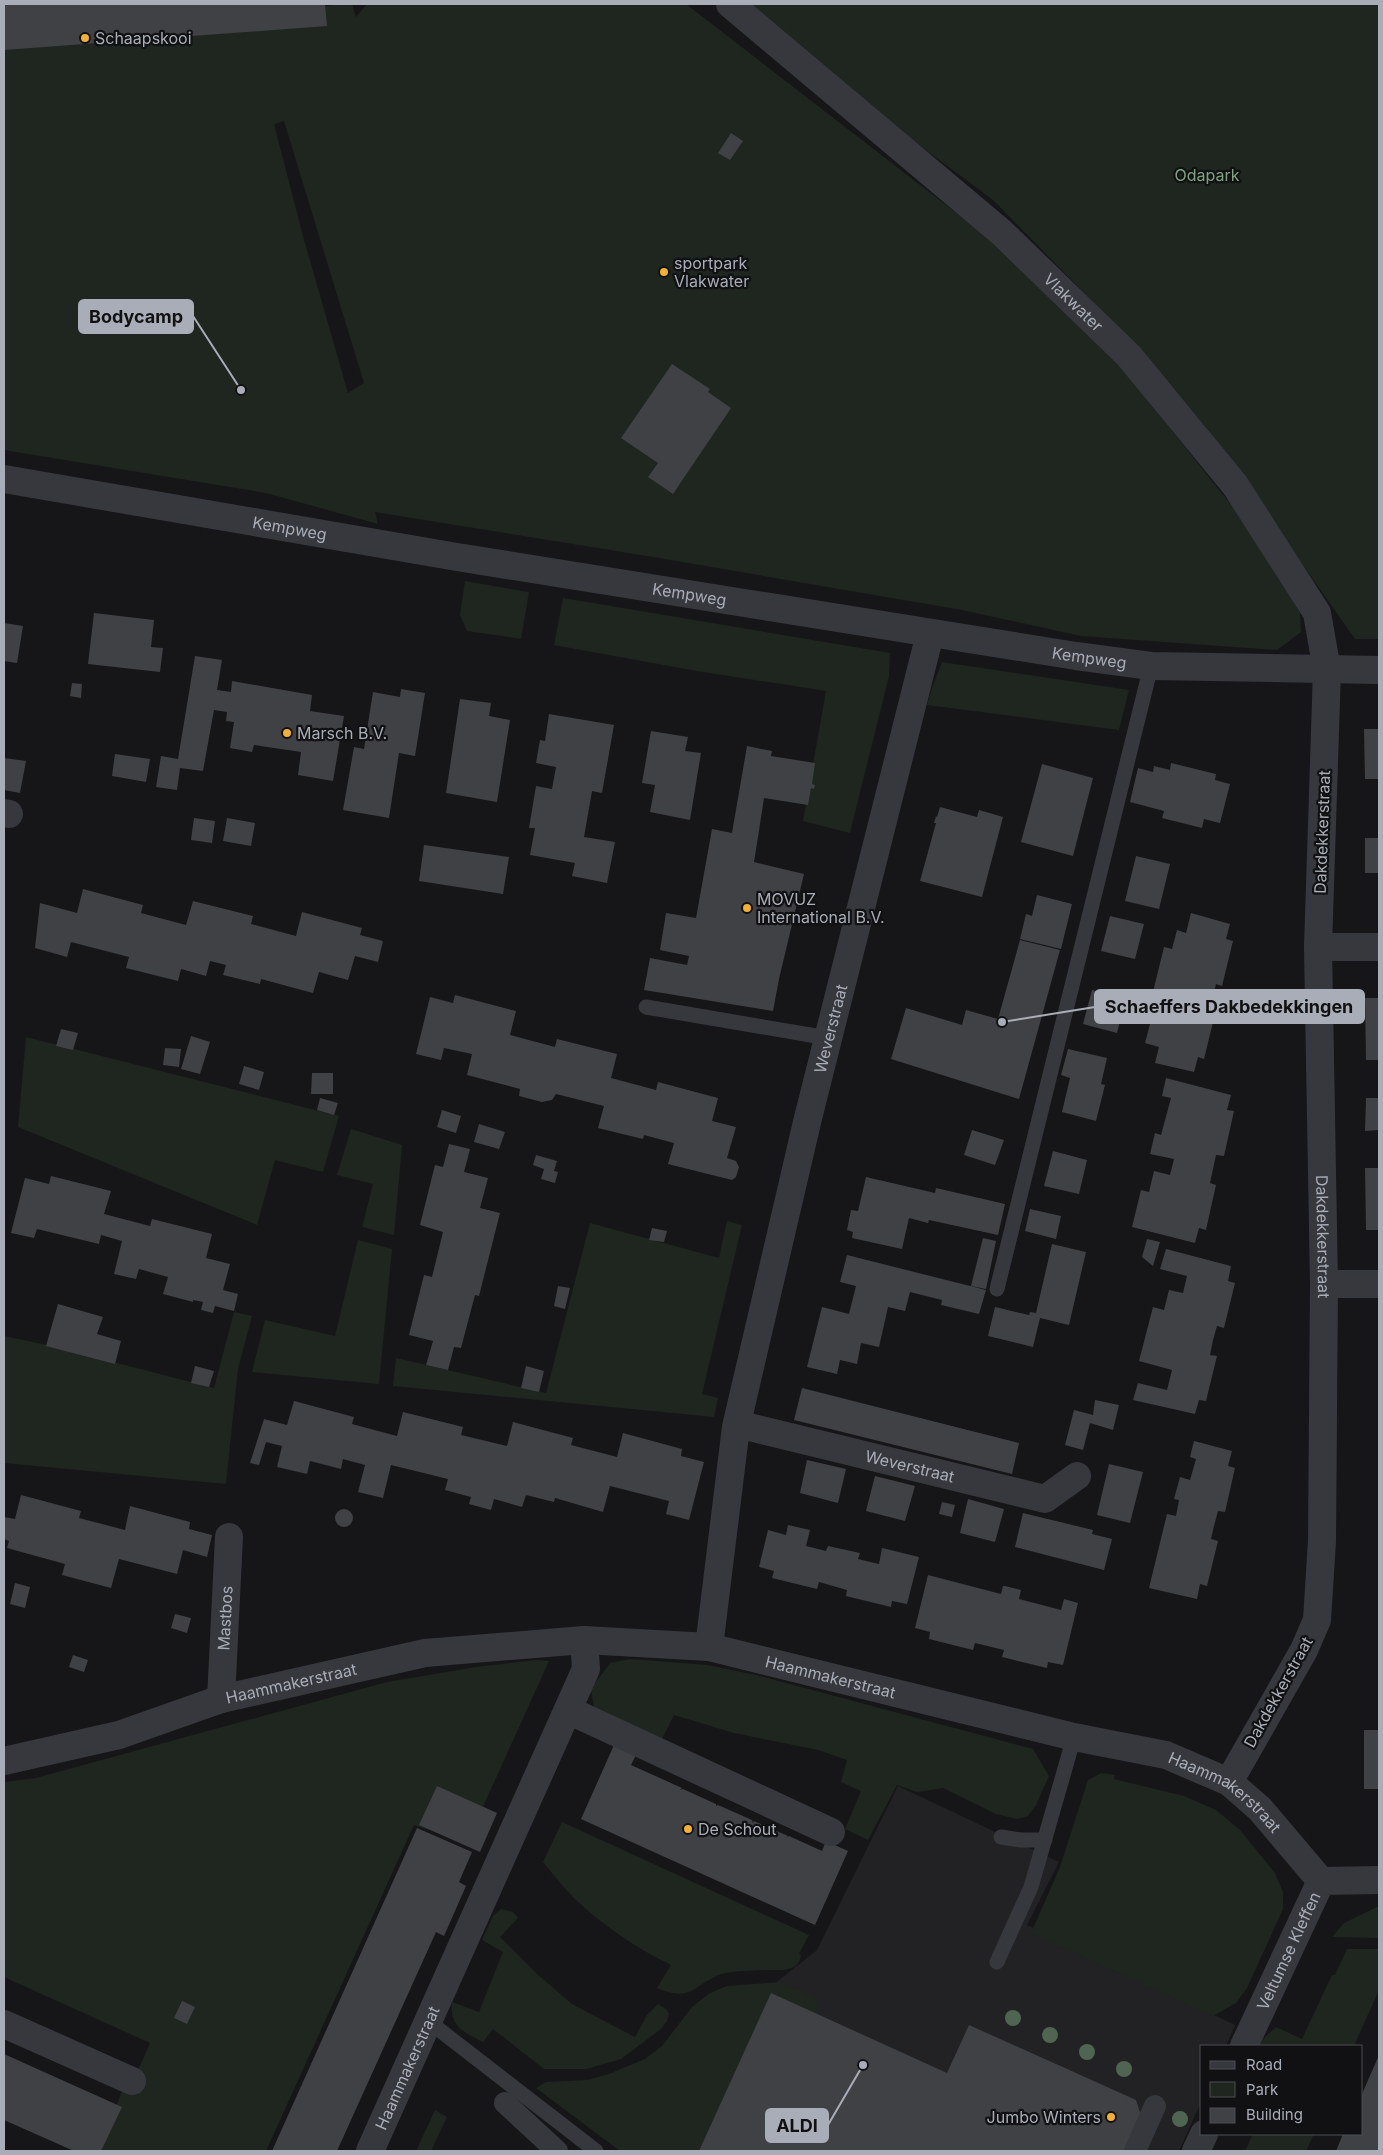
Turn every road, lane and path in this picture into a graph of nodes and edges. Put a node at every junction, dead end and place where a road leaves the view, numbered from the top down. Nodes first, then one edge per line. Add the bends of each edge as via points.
1 (730, 4) edge
2 (4, 479) edge
3 (930, 634) junction
4 (1151, 666) junction
5 (1327, 670) junction
6 (1379, 670) edge
7 (1318, 947) junction
8 (1379, 947) edge
9 (646, 1007) dead end
10 (828, 1038) junction
11 (1324, 1284) junction
12 (1379, 1284) edge
13 (997, 1288) dead end
14 (737, 1424) junction
15 (1077, 1476) dead end
16 (229, 1537) dead end
17 (584, 1640) junction
18 (709, 1647) junction
19 (221, 1699) junction
20 (568, 1710) junction
21 (1074, 1737) junction
22 (4, 1761) edge
23 (1229, 1782) junction
24 (831, 1832) dead end
25 (1001, 1838) dead end
26 (1045, 1840) junction
27 (1379, 1880) edge
28 (1321, 1881) junction
29 (997, 1962) dead end
30 (428, 2021) junction
31 (4, 2024) edge
32 (1244, 2045) edge
33 (132, 2081) dead end
34 (505, 2103) dead end
35 (1155, 2106) dead end
36 (1204, 2135) edge
37 (370, 2151) edge
38 (557, 2151) edge
39 (596, 2151) edge
40 (1136, 2151) edge
41 (1196, 2151) edge

1 - 5 street, Vlakwater via 1001,232 1129,356 1236,485 1317,613
2 - 3 street, Kempweg
3 - 4 street, Kempweg
3 - 10 street, Weverstraat
4 - 5 street, Kempweg
4 - 13 lane
5 - 6 street, Kempweg
5 - 7 street, Dakdekkerstraat
7 - 8 street
7 - 11 street, Dakdekkerstraat
9 - 10 lane
10 - 14 street, Weverstraat
11 - 12 street
11 - 23 street, Dakdekkerstraat via 1322,1542 1317,1620 1304,1650
14 - 15 street, Weverstraat via 1045,1498
14 - 18 street, Weverstraat
16 - 19 street, Mastbos
17 - 18 street, Haammakerstraat
17 - 19 street, Haammakerstraat via 424,1652
17 - 20 street, Haammakerstraat via 586,1669
18 - 21 street, Haammakerstraat
19 - 22 street, Haammakerstraat via 119,1736
20 - 24 street
20 - 30 street, Haammakerstraat
21 - 23 street, Haammakerstraat via 1166,1755
21 - 26 lane
23 - 28 street, Haammakerstraat via 1260,1809
25 - 26 lane
26 - 29 lane via 1031,1887
27 - 28 street, Veltumse Kleffen
28 - 32 street, Veltumse Kleffen
30 - 37 street, Haammakerstraat
30 - 39 lane
31 - 33 street
34 - 38 street
35 - 40 street
36 - 41 street

